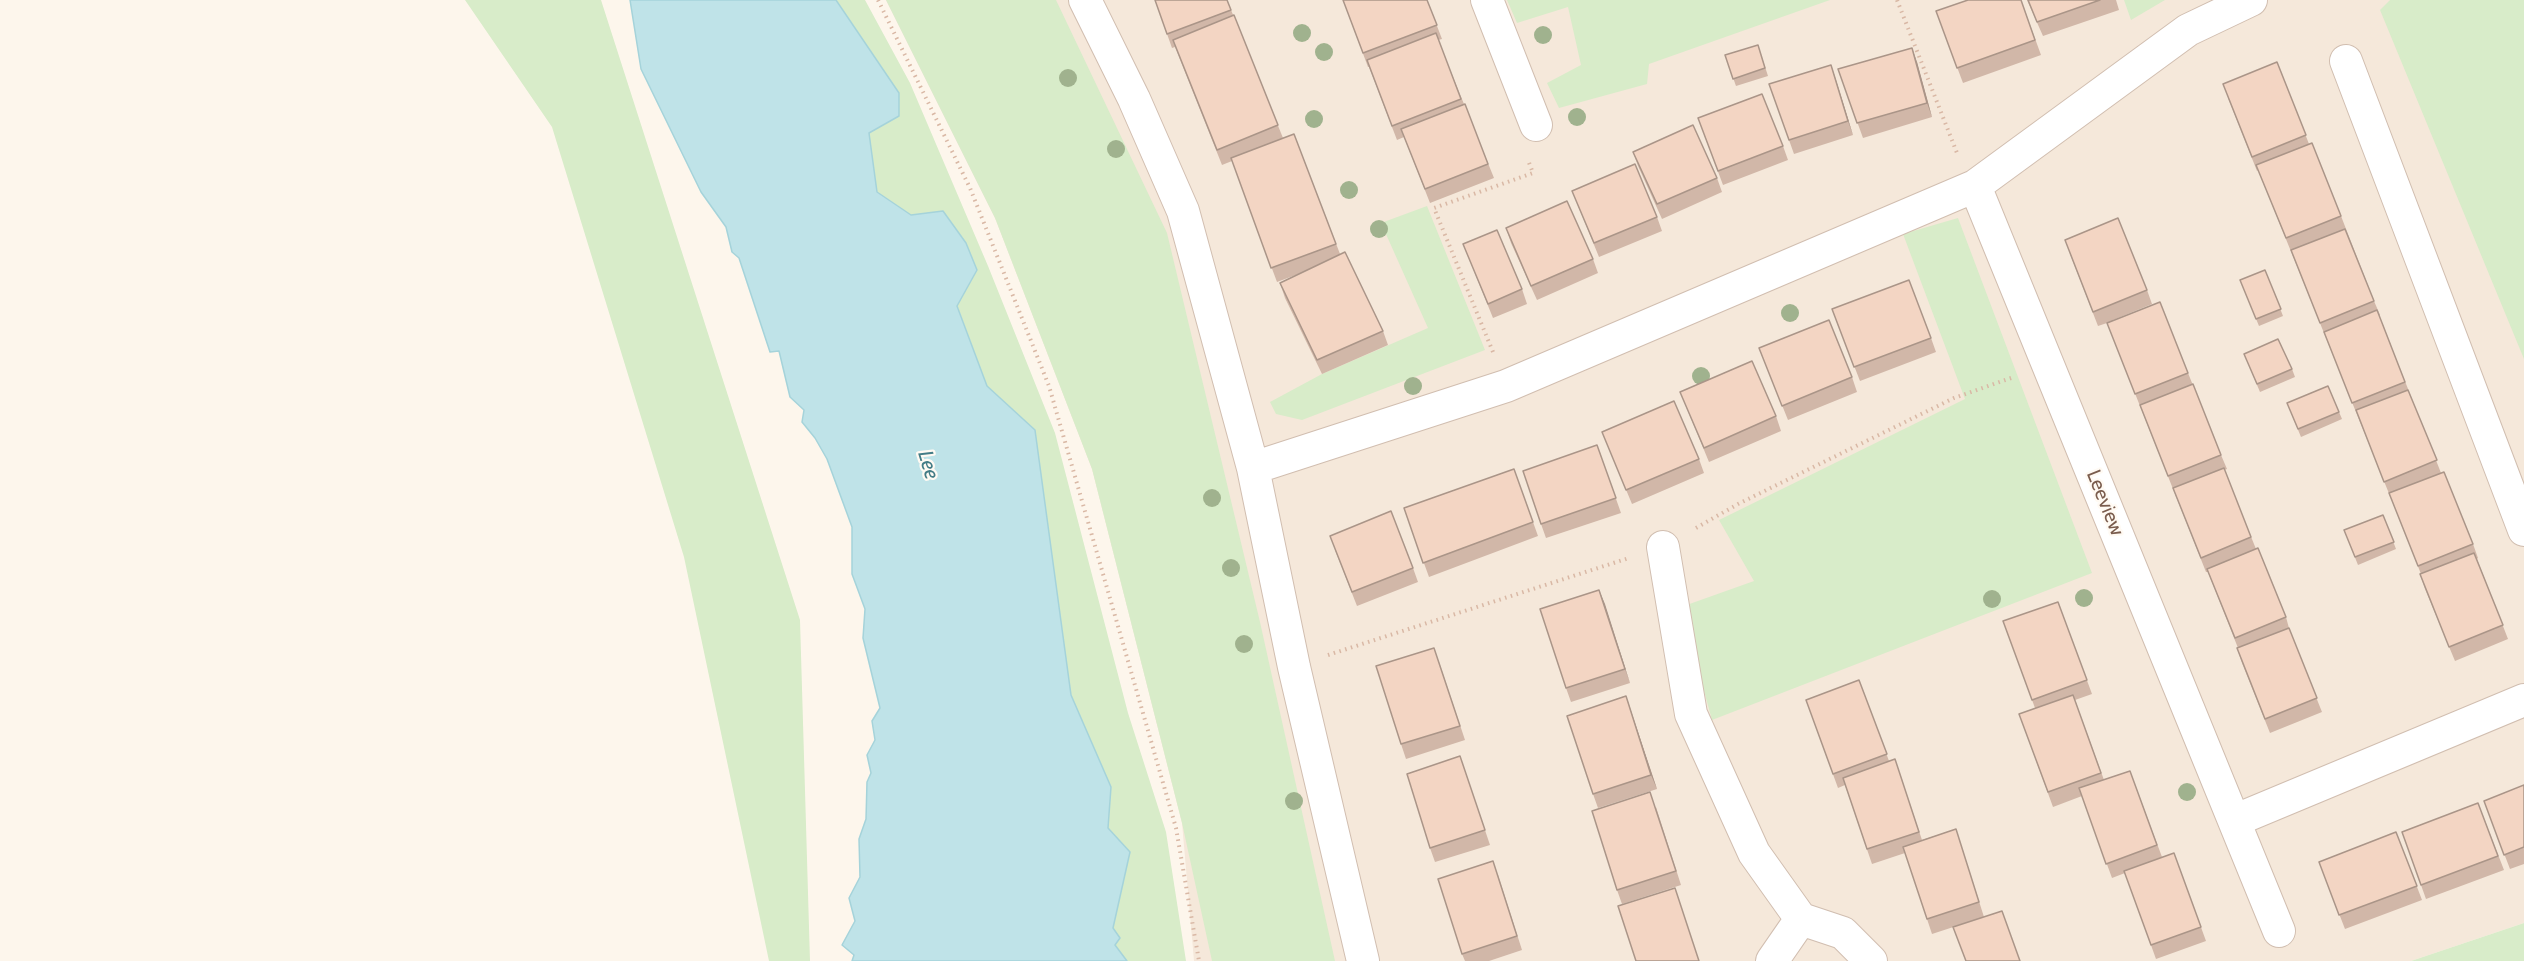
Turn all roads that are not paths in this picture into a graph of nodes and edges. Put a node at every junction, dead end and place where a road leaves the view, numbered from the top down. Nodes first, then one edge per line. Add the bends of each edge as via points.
1 (1085, 0) edge
2 (1487, 0) edge
3 (2251, 0) edge
4 (2346, 61) dead end
5 (1536, 125) road end
6 (1973, 187) junction
7 (1253, 468) junction
8 (2524, 530) edge
9 (1663, 547) road end
10 (2524, 700) edge
11 (2236, 820) junction
12 (1801, 919) junction
13 (2279, 930) dead end
14 (1363, 961) edge
15 (1772, 961) edge
16 (1871, 961) edge

1 - 7 street via 1183,211
2 - 5 street
3 - 6 street via 2188,30
4 - 8 street
6 - 7 street via 1506,386
6 - 11 street, Leeview
7 - 14 street via 1294,666
9 - 12 street via 1691,714 1754,853
10 - 11 street
11 - 13 street, Leeview
12 - 15 street
12 - 16 street via 1843,933

